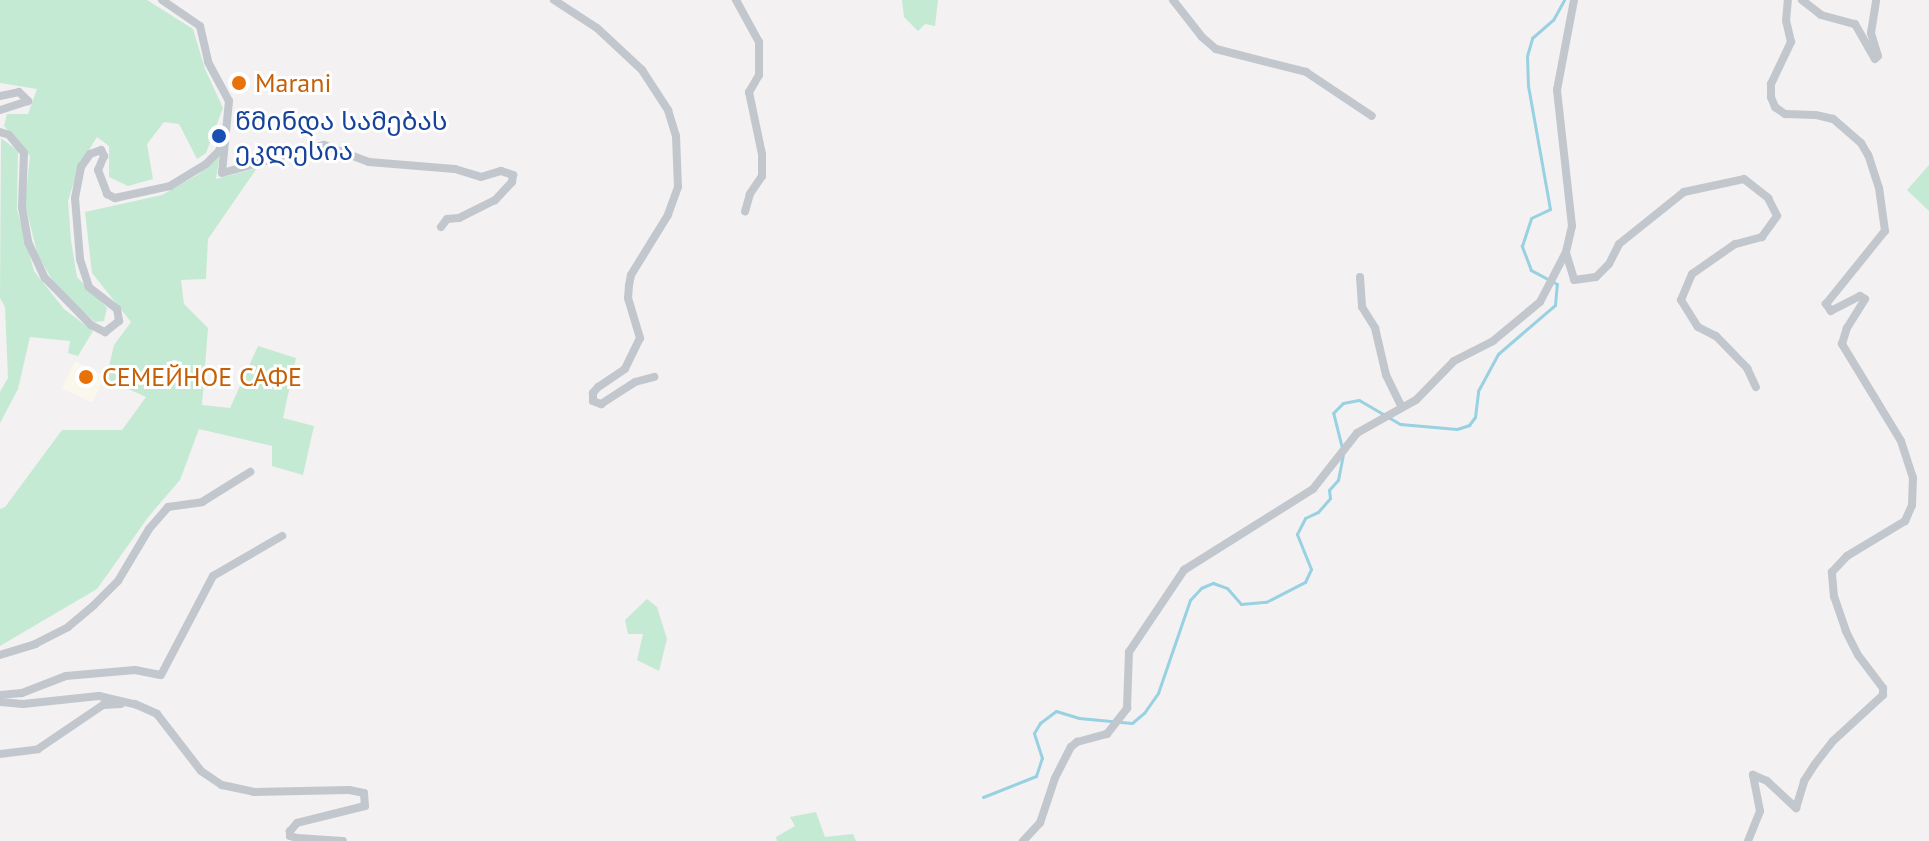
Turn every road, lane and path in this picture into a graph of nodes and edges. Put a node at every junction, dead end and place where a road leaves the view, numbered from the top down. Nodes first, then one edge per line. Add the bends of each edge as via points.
1 (162, 0) edge
2 (554, 0) edge
3 (736, 0) edge
4 (1173, 0) edge
5 (1574, 0) edge
6 (1788, 0) edge
7 (1802, 0) edge
8 (1876, 0) edge
9 (0, 96) edge
10 (0, 110) edge
11 (1372, 116) dead end
12 (0, 132) edge
13 (225, 132) junction
14 (745, 211) dead end
15 (441, 227) dead end
16 (1566, 252) junction
17 (1360, 277) dead end
18 (654, 377) dead end
19 (1756, 387) dead end
20 (1401, 406) junction
21 (250, 472) dead end
22 (282, 536) dead end
23 (0, 655) edge
24 (0, 695) edge
25 (0, 702) edge
26 (135, 704) junction
27 (0, 754) edge
28 (343, 841) edge
29 (1023, 841) edge
30 (1748, 841) edge

1 - 13 street via 200,26 208,62 229,101
2 - 18 street via 597,28 642,70 668,110 676,136 678,187 629,285 640,338 625,369 598,387 593,401 601,404 635,382
3 - 14 street via 759,42 759,75 749,92 762,176
4 - 11 street via 1216,49 1306,72
5 - 16 street via 1557,90 1572,226
6 - 30 street via 1791,42 1771,84 1775,107 1785,114 1833,119 1846,129 1868,155 1879,188 1885,231 1826,304 1831,311 1860,296 1865,299 1842,344 1901,441 1913,478 1912,505 1898,528 1847,556 1832,572 1846,631 1883,695 1815,764 1796,808 1753,775 1760,811
7 - 8 street via 1821,15 1855,24 1875,59 1871,33
9 - 10 street via 19,92 28,101
12 - 13 street via 24,153 22,207 28,242 40,268 51,288 105,332 119,321 117,309 89,287 80,259 75,198 81,167 90,154 101,150 98,170 107,194 115,198 170,186 206,164 219,151
13 - 15 street via 222,173 324,145 369,162 455,169 481,177 501,171 513,175 495,200 447,219
16 - 19 street via 1574,280 1596,277 1619,244 1684,192 1744,179 1768,198 1777,216 1762,237 1735,244 1692,274 1681,300 1698,327 1716,336 1747,368
16 - 20 street via 1540,302 1493,341 1454,361 1416,400
17 - 20 street via 1362,307 1375,328 1386,375
20 - 29 street via 1346,445 1313,489 1184,570 1129,652 1129,696 1122,715 1107,734 1071,747 1040,823
21 - 23 street via 210,498 168,507 118,581 94,605 68,627
22 - 24 street via 213,576 161,675 135,670 66,676 22,693
25 - 26 street via 99,696
26 - 27 street via 103,705 38,749
26 - 28 street via 157,714 201,771 222,785 254,792 364,793 365,806 297,823 290,831 297,838

